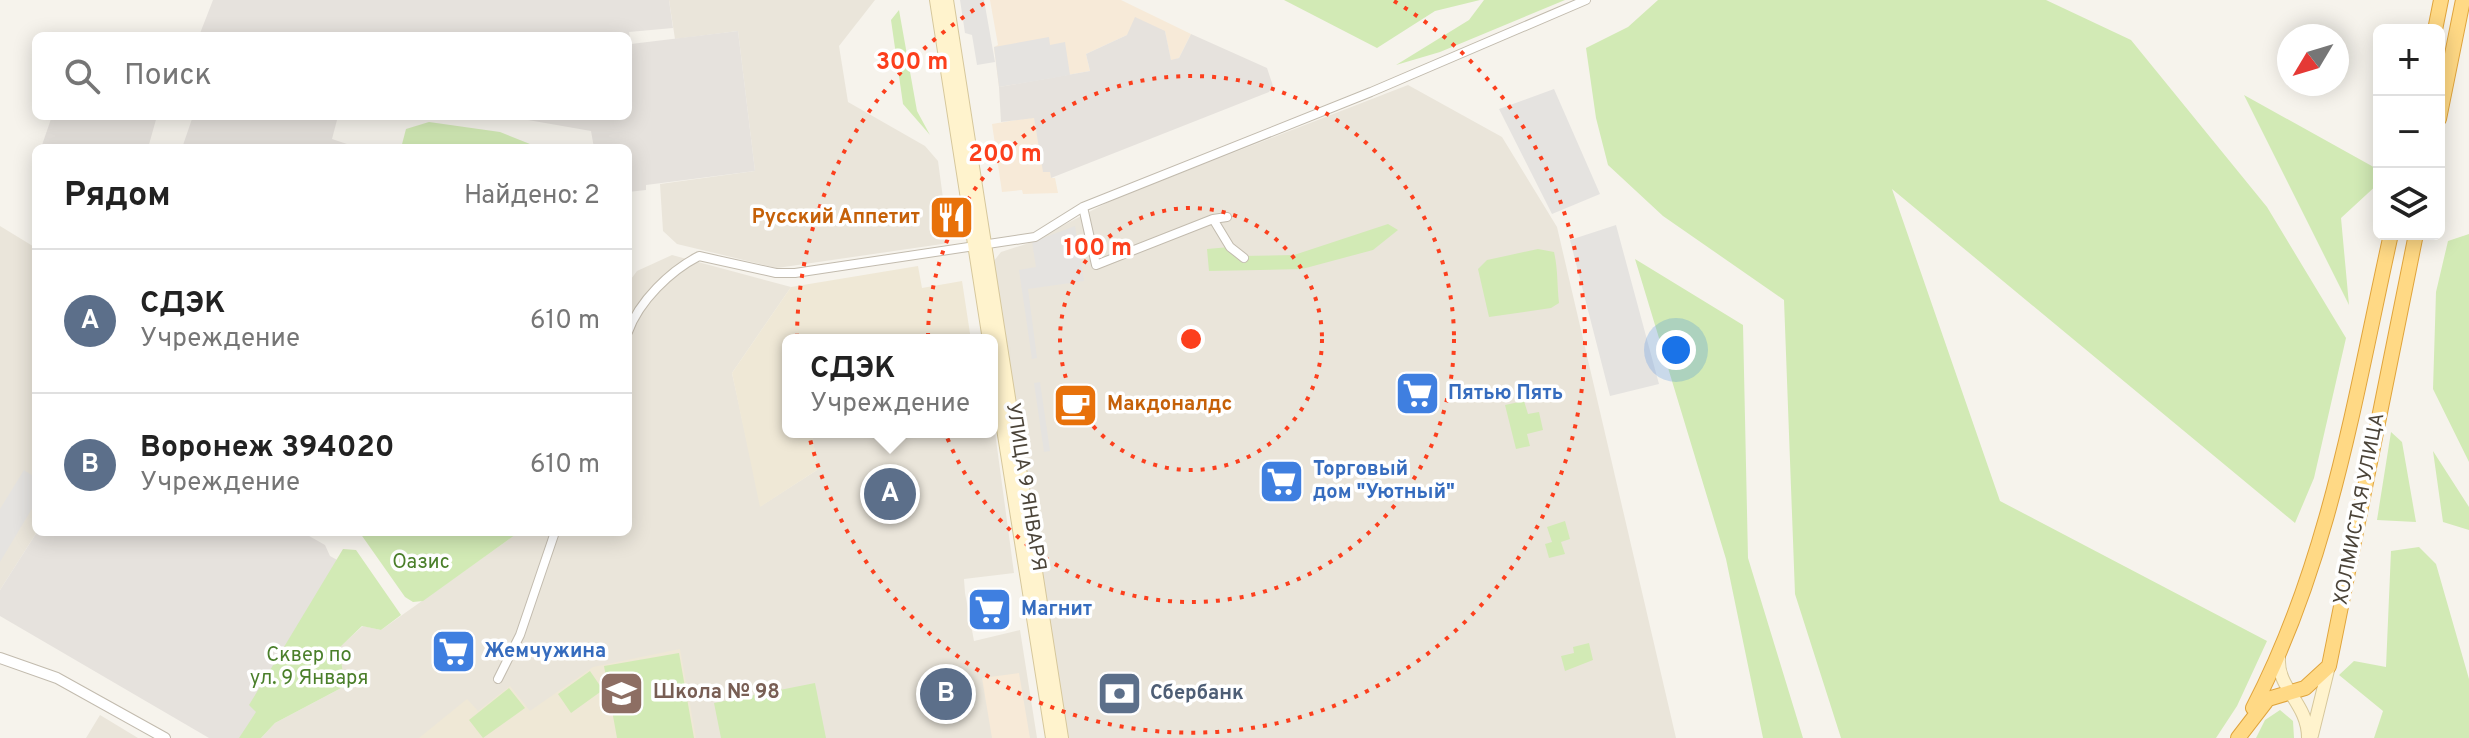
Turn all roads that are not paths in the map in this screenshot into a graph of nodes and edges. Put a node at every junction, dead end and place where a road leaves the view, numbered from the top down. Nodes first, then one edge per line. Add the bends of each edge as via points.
1 (936, 0) edge
2 (947, 0) edge
3 (1586, 0) edge
4 (2441, 0) edge
5 (2463, 0) edge
6 (2436, 24) edge
7 (2444, 96) edge
8 (964, 147) junction
9 (1083, 207) junction
10 (1227, 217) dead end
11 (1213, 219) junction
12 (2390, 240) edge
13 (2415, 240) edge
14 (981, 246) junction
15 (1244, 258) dead end
16 (2384, 263) junction
17 (2409, 267) junction
18 (632, 322) edge
19 (988, 334) edge
20 (995, 334) edge
21 (998, 349) edge
22 (998, 397) edge
23 (554, 536) edge
24 (0, 658) edge
25 (2279, 658) junction
26 (2329, 666) junction
27 (498, 679) dead end
28 (2291, 692) junction
29 (165, 738) edge
30 (1052, 738) edge
31 (1062, 738) edge
32 (2237, 738) edge
33 (2309, 738) edge

1 - 8 main road, УЛИЦА 9 ЯНВАРЯ
2 - 8 main road, УЛИЦА 9 ЯНВАРЯ
3 - 9 street
4 - 6 highway
5 - 7 highway
8 - 14 main road, УЛИЦА 9 ЯНВАРЯ
9 - 11 street via 1096,265
9 - 14 street via 1035,237
10 - 11 street
11 - 15 street via 1230,247
12 - 16 highway, ХОЛМИСТАЯ УЛИЦА
13 - 17 highway, ХОЛМИСТАЯ УЛИЦА
14 - 18 street via 795,273 699,256 650,293
14 - 19 main road, УЛИЦА 9 ЯНВАРЯ
14 - 20 main road, УЛИЦА 9 ЯНВАРЯ
16 - 17 highway
16 - 25 highway, ХОЛМИСТАЯ УЛИЦА via 2330,512
17 - 26 highway, ХОЛМИСТАЯ УЛИЦА
21 - 31 main road, УЛИЦА 9 ЯНВАРЯ
22 - 30 main road, УЛИЦА 9 ЯНВАРЯ
23 - 27 street via 520,635
24 - 29 street via 57,678
25 - 28 main road via 2278,670
25 - 32 highway, ХОЛМИСТАЯ УЛИЦА
26 - 28 highway, ХОЛМИСТАЯ УЛИЦА via 2318,679
26 - 33 main road
28 - 32 highway, ХОЛМИСТАЯ УЛИЦА via 2268,699
28 - 33 main road via 2307,720

